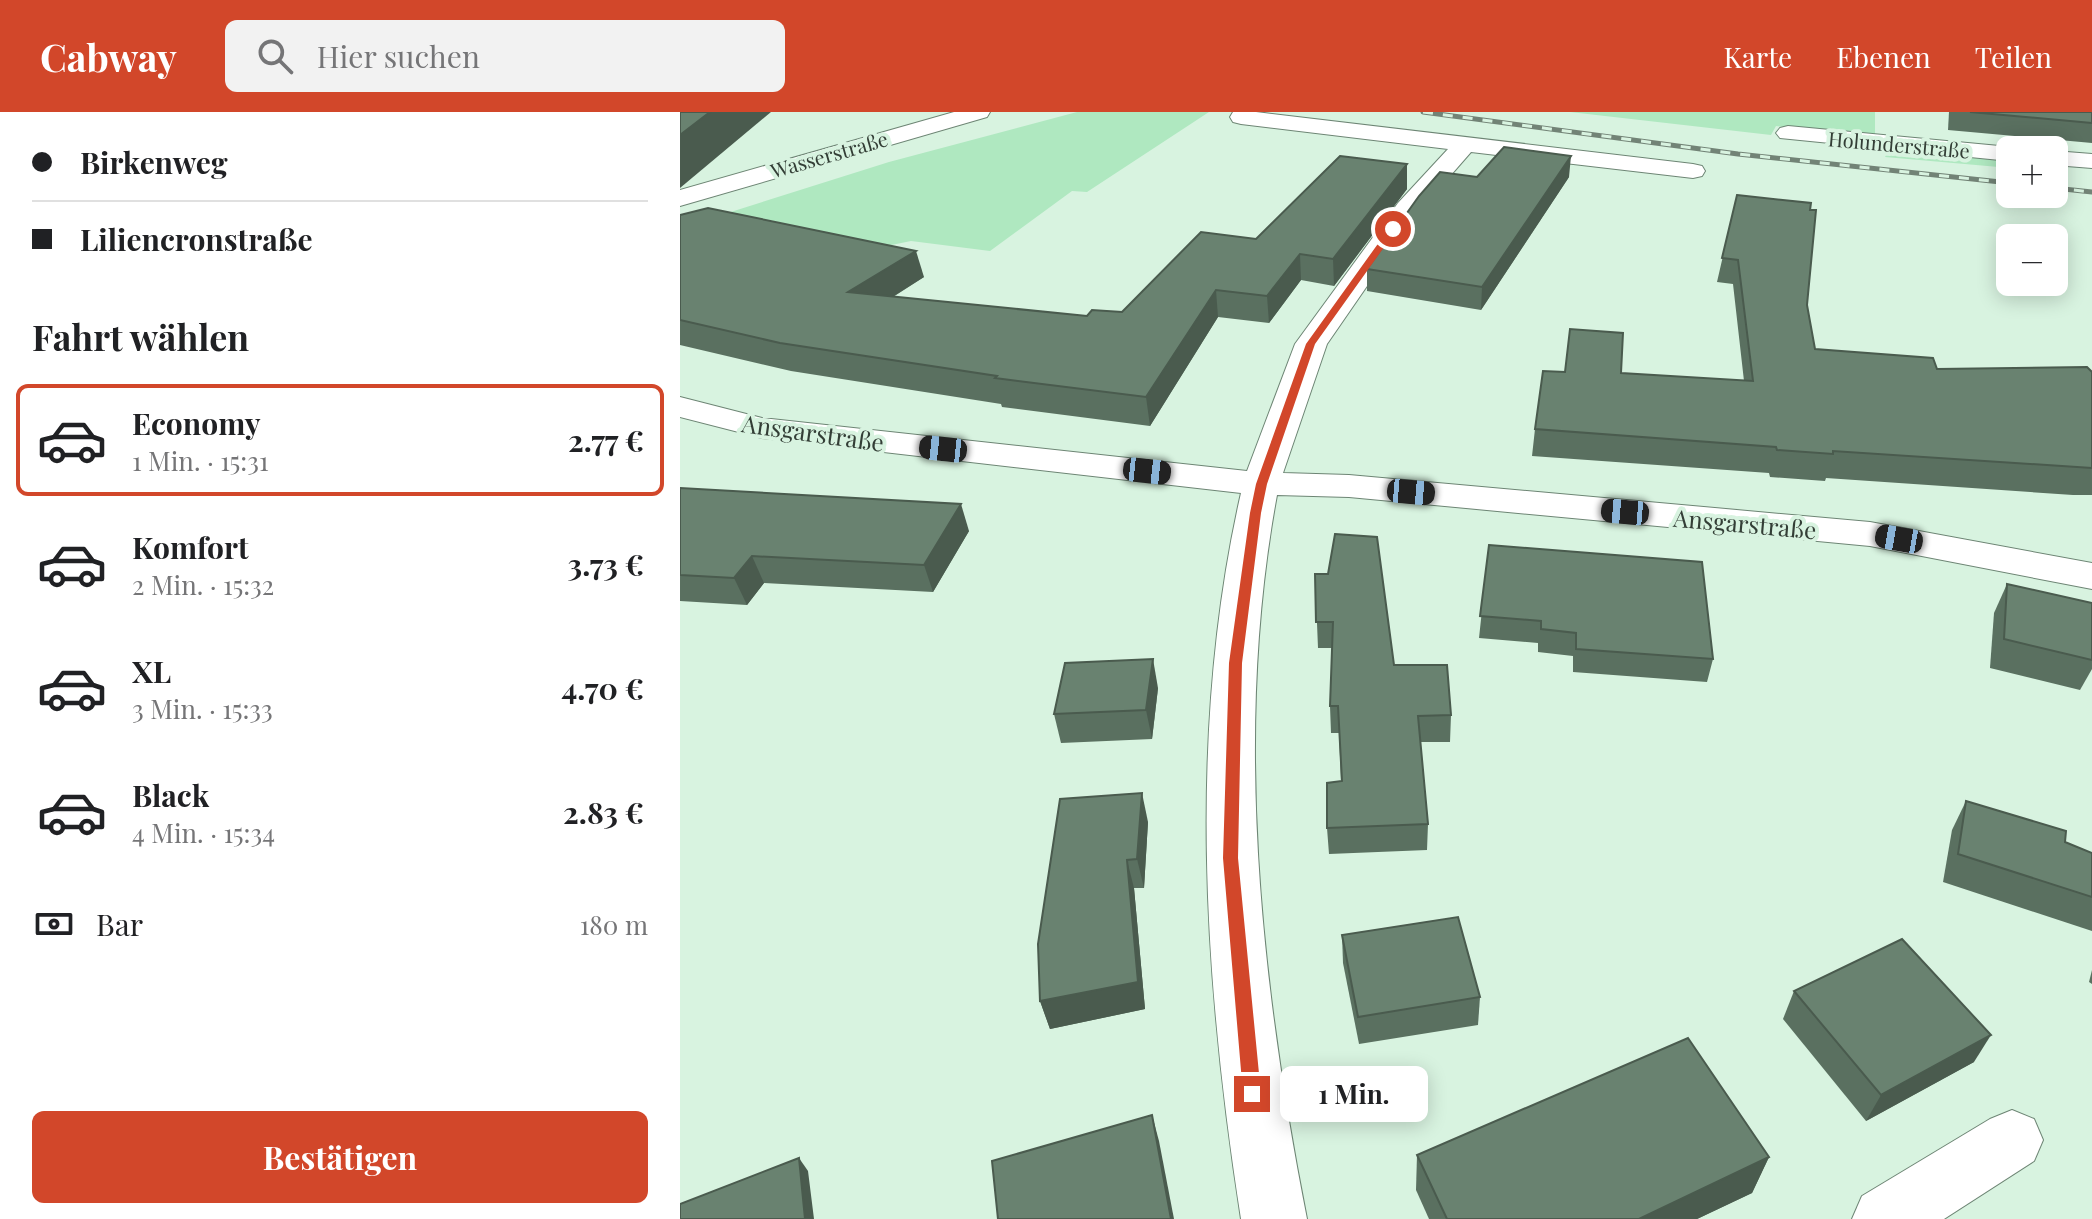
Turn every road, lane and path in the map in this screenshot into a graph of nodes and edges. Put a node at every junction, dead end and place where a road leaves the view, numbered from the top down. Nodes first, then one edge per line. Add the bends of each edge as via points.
1 (979, 112) edge
2 (1241, 117) dead end
3 (1788, 133) dead end
4 (1465, 144) junction
5 (1996, 153) edge
6 (2068, 159) edge
7 (2092, 161) edge
8 (1693, 171) dead end
9 (680, 198) edge
10 (680, 407) edge
11 (1261, 484) junction
12 (2092, 576) edge
13 (2012, 1140) dead end
14 (1274, 1219) edge
15 (1885, 1219) edge

1 - 9 street, Wasserstraße
2 - 4 street
3 - 5 street, Holunderstraße
4 - 8 street
4 - 11 street via 1407,209 1311,344
6 - 7 street
10 - 11 street, Ansgarstraße via 762,428
11 - 12 street, Ansgarstraße via 1349,486 1870,534
11 - 14 street via 1236,663 1231,858 1252,1094
13 - 15 street

